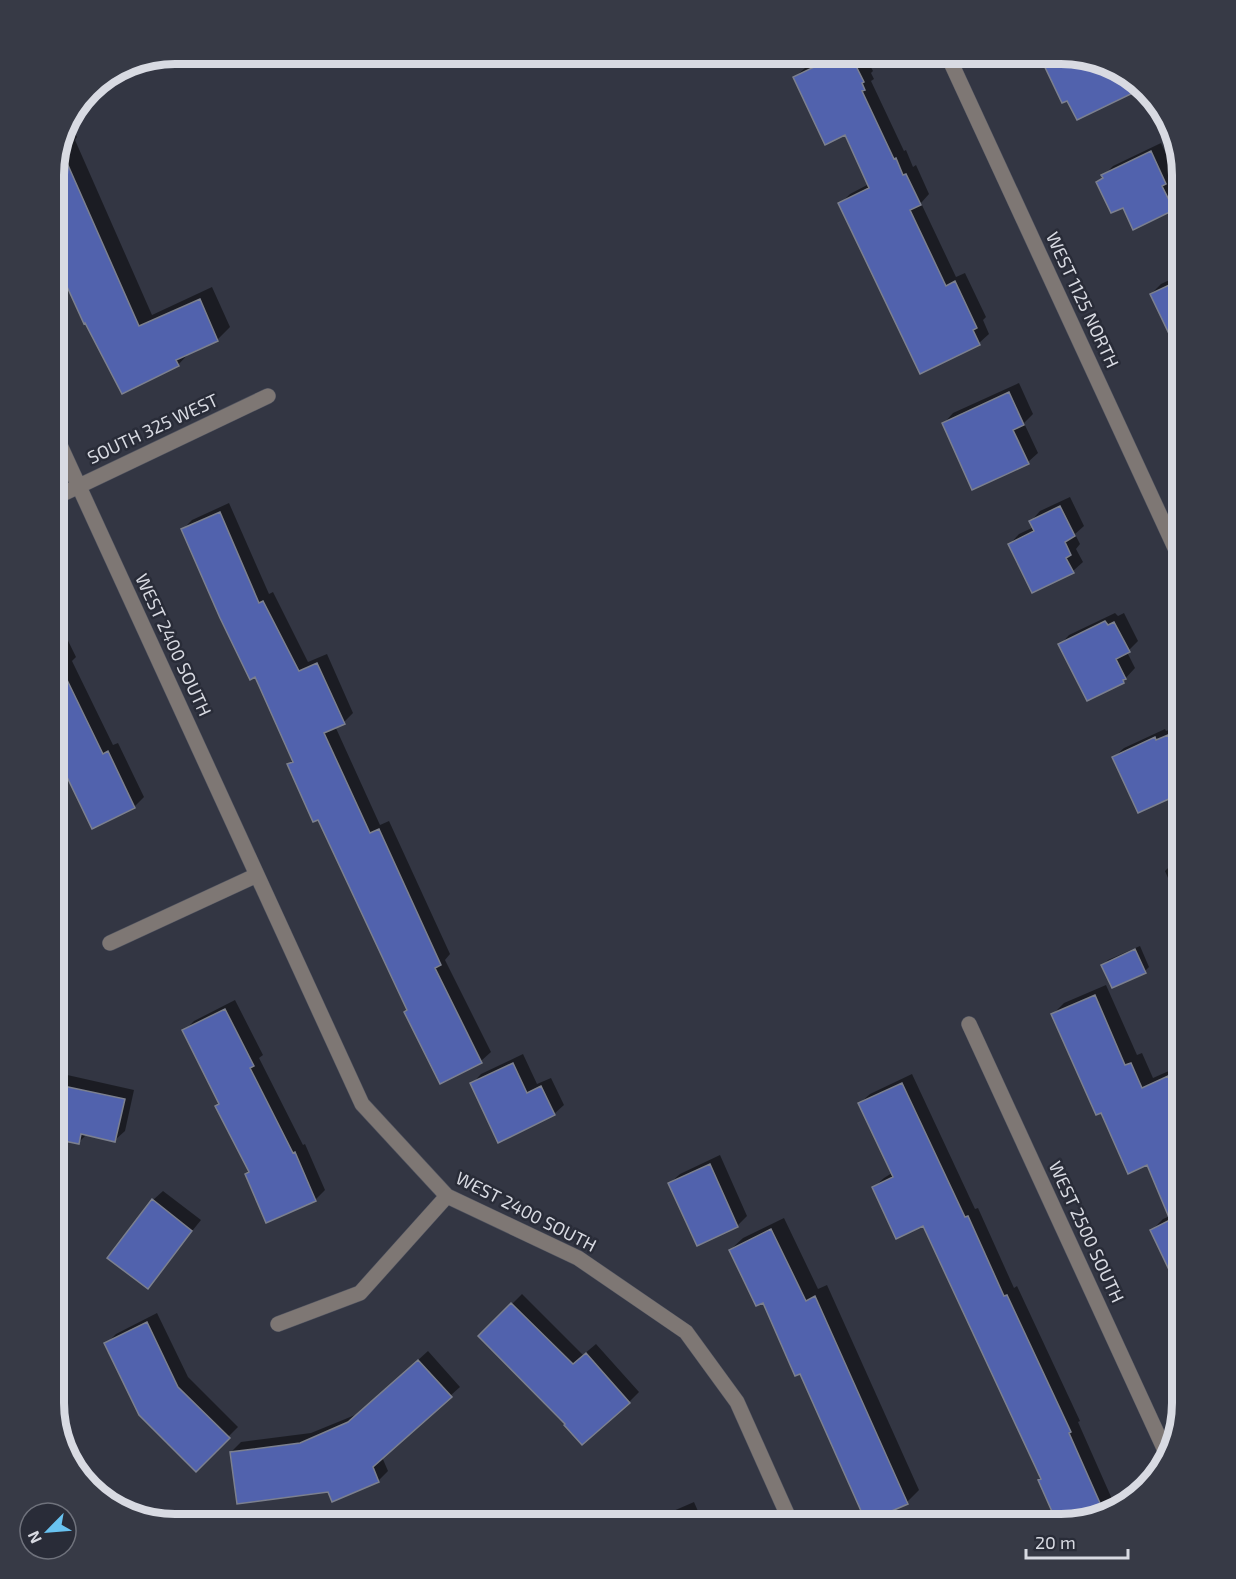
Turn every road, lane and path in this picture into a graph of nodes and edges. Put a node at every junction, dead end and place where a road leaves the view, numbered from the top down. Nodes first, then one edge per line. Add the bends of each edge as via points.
1 (952, 65) edge
2 (268, 396) dead end
3 (65, 455) edge
4 (79, 486) junction
5 (65, 493) edge
6 (1172, 541) edge
7 (257, 875) junction
8 (110, 942) dead end
9 (969, 1024) dead end
10 (447, 1196) junction
11 (278, 1324) dead end
12 (1163, 1446) edge
13 (787, 1514) edge

1 - 6 street, WEST 1125 NORTH
2 - 4 street, SOUTH 325 WEST
3 - 4 street, WEST 2400 SOUTH
4 - 5 street, SOUTH 325 WEST
4 - 7 street, WEST 2400 SOUTH
7 - 8 street
7 - 10 street, WEST 2400 SOUTH via 362,1104
9 - 12 street, WEST 2500 SOUTH
10 - 11 street via 360,1293
10 - 13 street, WEST 2400 SOUTH via 578,1258 686,1332 737,1402

